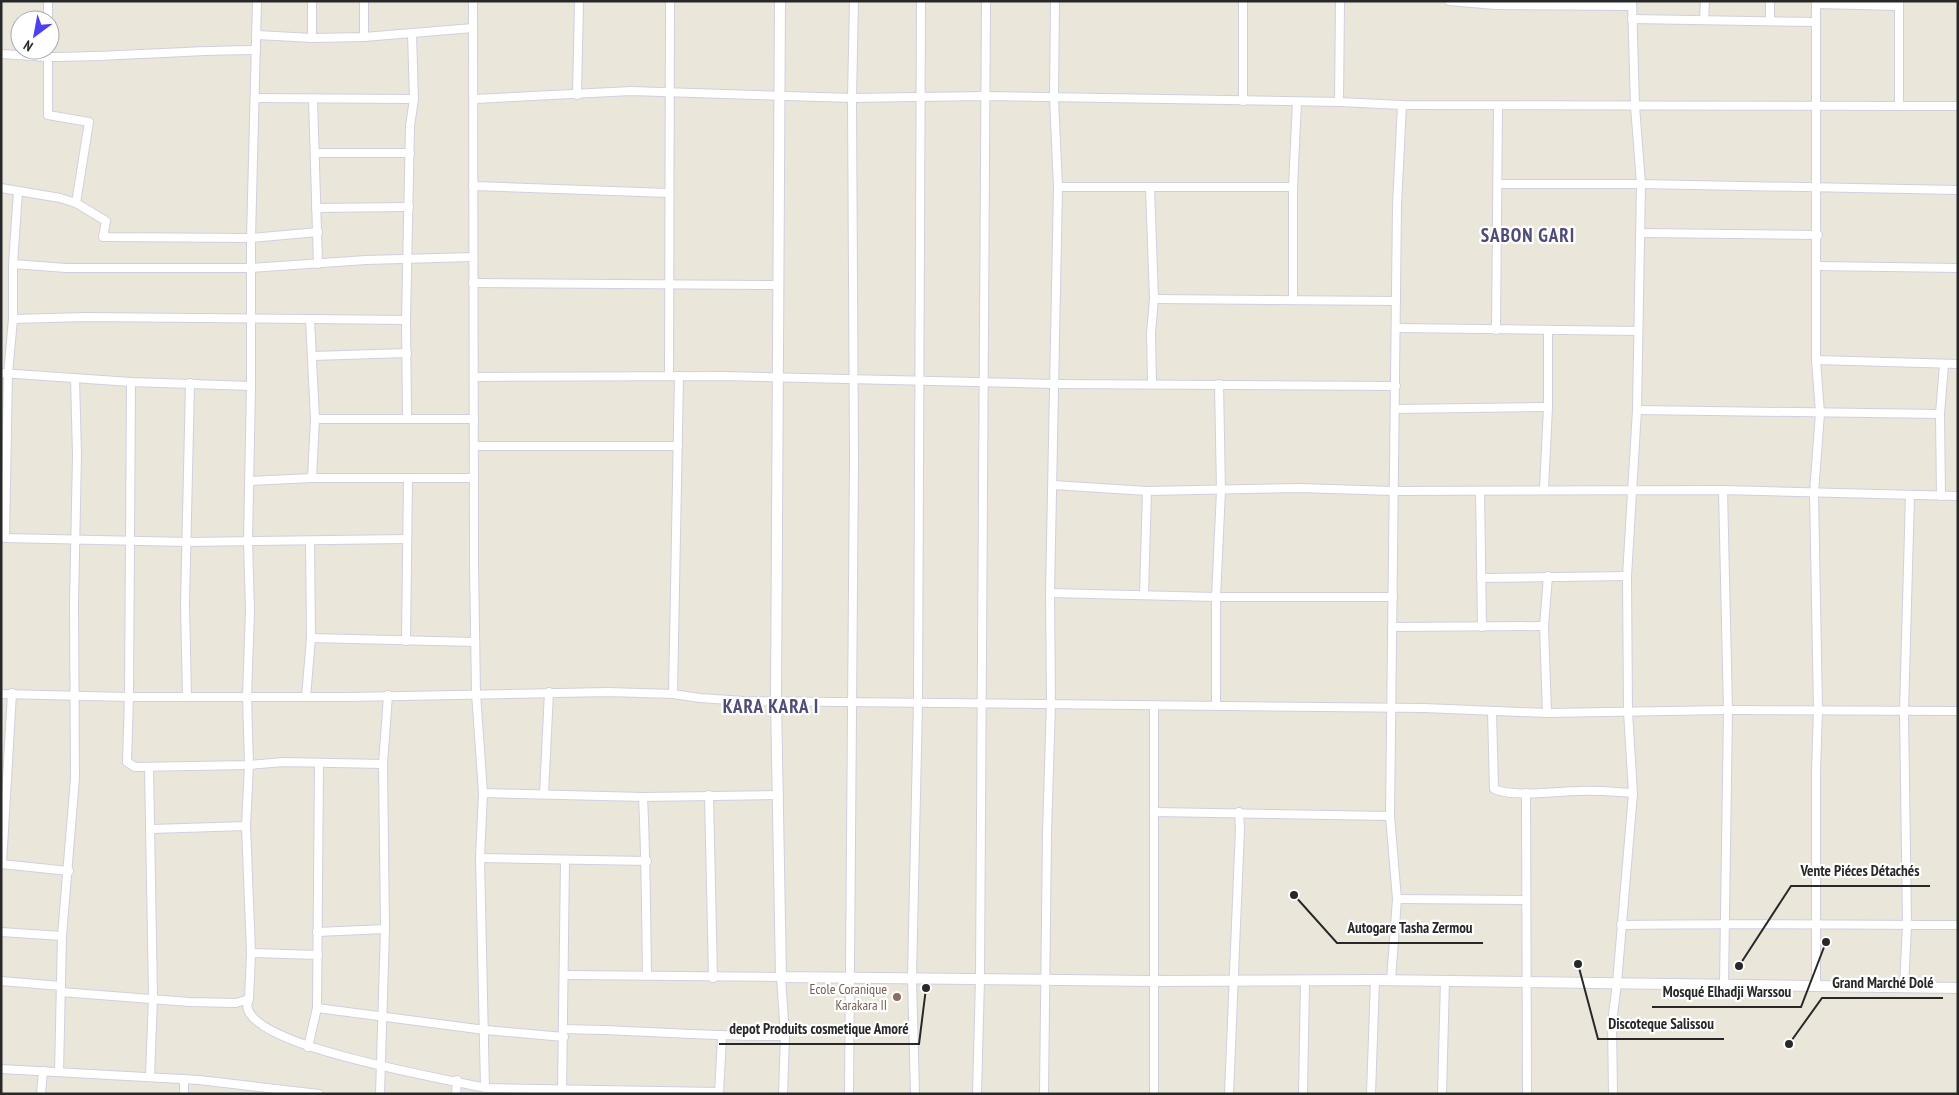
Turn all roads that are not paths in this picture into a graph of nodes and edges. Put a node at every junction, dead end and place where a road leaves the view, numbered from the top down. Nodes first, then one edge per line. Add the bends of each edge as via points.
1 (257, 1) edge
2 (312, 1) edge
3 (364, 1) edge
4 (473, 1) edge
5 (579, 1) edge
6 (670, 1) edge
7 (780, 1) edge
8 (854, 1) edge
9 (921, 1) edge
10 (986, 1) edge
11 (1055, 1) edge
12 (1242, 1) edge
13 (1340, 1) edge
14 (1449, 1) edge
15 (1704, 1) edge
16 (1770, 1) edge
17 (1536, 3) edge
18 (1632, 3) edge
19 (1816, 3) edge
20 (1899, 4) edge
21 (1632, 19) junction
22 (1704, 20) junction
23 (1770, 21) junction
24 (1815, 22) junction
25 (473, 28) junction
26 (412, 34) junction
27 (257, 35) junction
28 (364, 37) junction
29 (312, 38) junction
30 (256, 50) junction
31 (60, 53) edge
32 (48, 60) edge
33 (671, 92) junction
34 (577, 95) junction
35 (780, 95) junction
36 (921, 96) junction
37 (985, 96) junction
38 (255, 98) junction
39 (852, 98) junction
40 (1054, 98) junction
41 (313, 99) junction
42 (414, 99) junction
43 (474, 99) junction
44 (1243, 100) junction
45 (1297, 102) junction
46 (1339, 102) junction
47 (1402, 105) junction
48 (1498, 106) junction
49 (1635, 106) junction
50 (1815, 106) junction
51 (1898, 106) junction
52 (1958, 106) edge
53 (410, 153) junction
54 (315, 154) junction
55 (1498, 184) junction
56 (1641, 184) junction
57 (473, 186) junction
58 (1058, 186) junction
59 (1816, 187) junction
60 (1, 188) edge
61 (1150, 188) junction
62 (1293, 188) junction
63 (1958, 190) edge
64 (18, 191) junction
65 (668, 193) junction
66 (76, 203) junction
67 (409, 207) junction
68 (316, 208) junction
69 (318, 232) junction
70 (1640, 233) junction
71 (1818, 235) junction
72 (251, 238) junction
73 (473, 257) junction
74 (408, 259) junction
75 (13, 264) junction
76 (318, 264) junction
77 (1817, 266) junction
78 (250, 268) junction
79 (1958, 268) edge
80 (473, 283) junction
81 (668, 283) junction
82 (778, 285) junction
83 (1154, 299) junction
84 (1293, 299) junction
85 (1396, 302) junction
86 (250, 318) junction
87 (13, 319) junction
88 (310, 319) junction
89 (406, 320) junction
90 (1396, 328) junction
91 (1496, 330) junction
92 (1548, 330) junction
93 (1638, 331) junction
94 (407, 353) junction
95 (313, 356) junction
96 (1816, 360) junction
97 (1944, 364) junction
98 (1958, 364) edge
99 (5, 373) edge
100 (669, 376) junction
101 (679, 376) junction
102 (474, 377) junction
103 (75, 378) junction
104 (779, 379) junction
105 (854, 380) junction
106 (919, 381) junction
107 (984, 381) junction
108 (131, 382) junction
109 (190, 383) junction
110 (1152, 383) junction
111 (1054, 384) junction
112 (1219, 384) junction
113 (251, 386) junction
114 (1396, 386) junction
115 (1548, 408) junction
116 (1396, 409) junction
117 (1637, 410) junction
118 (1820, 413) junction
119 (1940, 414) junction
120 (407, 418) junction
121 (315, 419) junction
122 (474, 419) junction
123 (474, 446) junction
124 (678, 446) junction
125 (312, 478) junction
126 (474, 478) junction
127 (408, 479) junction
128 (249, 481) junction
129 (1053, 485) junction
130 (1544, 490) junction
131 (1723, 490) junction
132 (1147, 491) junction
133 (1221, 491) junction
134 (1393, 491) junction
135 (1480, 491) junction
136 (1632, 491) junction
137 (1814, 493) junction
138 (1910, 495) junction
139 (1941, 496) junction
140 (1958, 496) edge
141 (77, 540) junction
142 (406, 540) junction
143 (130, 541) junction
144 (248, 541) junction
145 (310, 541) junction
146 (188, 542) junction
147 (1548, 576) junction
148 (1627, 576) junction
149 (1481, 578) junction
150 (1050, 593) junction
151 (1144, 595) junction
152 (1216, 597) junction
153 (1393, 597) junction
154 (1544, 626) junction
155 (1392, 627) junction
156 (1482, 627) junction
157 (311, 638) junction
158 (406, 641) junction
159 (475, 642) junction
160 (549, 692) junction
161 (12, 693) junction
162 (476, 693) junction
163 (1, 694) edge
164 (74, 694) junction
165 (674, 694) junction
166 (388, 695) junction
167 (187, 696) junction
168 (247, 696) junction
169 (306, 696) junction
170 (129, 697) junction
171 (776, 700) junction
172 (852, 702) junction
173 (918, 702) junction
174 (1051, 703) junction
175 (981, 704) junction
176 (1216, 705) junction
177 (1154, 706) junction
178 (1391, 708) junction
179 (1728, 710) junction
180 (1818, 710) junction
181 (1492, 711) junction
182 (1904, 711) junction
183 (1628, 712) junction
184 (1958, 712) edge
185 (1546, 713) junction
186 (319, 763) junction
187 (383, 764) junction
188 (250, 765) junction
189 (149, 767) junction
190 (483, 793) junction
191 (1526, 793) junction
192 (1633, 793) junction
193 (544, 794) junction
194 (709, 794) junction
195 (779, 795) junction
196 (643, 797) junction
197 (1154, 812) junction
198 (1239, 812) junction
199 (1390, 816) junction
200 (246, 826) junction
201 (152, 828) junction
202 (480, 858) junction
203 (565, 861) junction
204 (647, 861) junction
205 (2, 864) edge
206 (69, 872) junction
207 (1397, 899) junction
208 (1526, 900) junction
209 (1724, 923) junction
210 (1621, 925) junction
211 (1906, 925) junction
212 (1958, 925) edge
213 (1817, 926) junction
214 (386, 929) junction
215 (1, 932) edge
216 (316, 932) junction
217 (62, 936) junction
218 (251, 953) junction
219 (318, 954) junction
220 (565, 975) junction
221 (647, 975) junction
222 (851, 976) junction
223 (781, 977) junction
224 (714, 978) junction
225 (912, 978) junction
226 (980, 979) junction
227 (1233, 979) junction
228 (1046, 980) junction
229 (1153, 980) junction
230 (1304, 980) junction
231 (1375, 980) junction
232 (1392, 980) junction
233 (1, 981) edge
234 (1445, 981) junction
235 (1528, 981) junction
236 (1617, 983) junction
237 (1724, 984) junction
238 (1816, 984) junction
239 (1904, 987) junction
240 (1958, 988) edge
241 (61, 989) junction
242 (153, 998) junction
243 (249, 999) junction
244 (317, 1008) junction
245 (382, 1017) junction
246 (485, 1030) junction
247 (564, 1033) junction
248 (785, 1036) junction
249 (722, 1037) junction
250 (308, 1046) junction
251 (382, 1066) junction
252 (1, 1069) edge
253 (42, 1071) junction
254 (59, 1072) junction
255 (150, 1078) junction
256 (184, 1079) junction
257 (457, 1080) junction
258 (485, 1088) junction
259 (562, 1092) edge
260 (719, 1093) edge
261 (41, 1094) edge
262 (184, 1094) edge
263 (319, 1094) edge
264 (380, 1094) edge
265 (456, 1094) edge
266 (783, 1094) edge
267 (849, 1094) edge
268 (915, 1094) edge
269 (977, 1094) edge
270 (1044, 1094) edge
271 (1154, 1094) edge
272 (1229, 1094) edge
273 (1303, 1094) edge
274 (1371, 1094) edge
275 (1442, 1094) edge
276 (1527, 1094) edge
277 (1613, 1094) edge

1 - 27 street
2 - 29 street
3 - 28 street
4 - 25 street
5 - 34 street
6 - 33 street
7 - 35 street
8 - 39 street
9 - 36 street
10 - 37 street
11 - 40 street
12 - 44 street
13 - 46 street
14 - 17 street
15 - 22 street
16 - 23 street
17 - 18 street
18 - 21 street
19 - 20 street
19 - 24 street
20 - 51 street
21 - 22 street
21 - 49 street
22 - 23 street
23 - 24 street
24 - 50 street
25 - 26 street
25 - 43 street
26 - 28 street
26 - 42 street
27 - 29 street
27 - 30 street
28 - 29 street
30 - 31 street
30 - 38 street
32 - 66 street via 48,115 89,122
33 - 34 street
33 - 35 street
33 - 65 street
34 - 43 street
35 - 39 street
35 - 82 street
36 - 37 street
36 - 39 street
36 - 106 street
37 - 40 street
37 - 107 street
38 - 41 street
38 - 72 street
39 - 105 street
40 - 44 street
40 - 58 street
41 - 42 street
41 - 54 street
42 - 53 street
43 - 57 street
44 - 45 street
45 - 46 street
45 - 62 street
46 - 47 street
47 - 48 street
47 - 85 street
48 - 49 street
48 - 55 street
49 - 50 street
49 - 56 street
50 - 51 street
50 - 59 street
51 - 52 street
53 - 54 street
53 - 67 street
54 - 68 street
55 - 56 street
55 - 91 street
56 - 59 street
56 - 70 street
57 - 65 street
57 - 73 street
58 - 61 street
58 - 111 street
59 - 63 street
59 - 71 street
60 - 64 street
61 - 62 street
61 - 83 street
62 - 84 street
64 - 66 street
64 - 75 street
65 - 81 street
66 - 72 street via 106,221 103,237
67 - 68 street
67 - 74 street
68 - 69 street
69 - 72 street
69 - 76 street
70 - 71 street
70 - 93 street
71 - 77 street
72 - 78 street
73 - 74 street
73 - 80 street
74 - 76 street
74 - 89 street
75 - 78 street via 66,268
75 - 87 street
76 - 78 street
77 - 79 street
77 - 96 street
78 - 86 street
80 - 81 street
80 - 102 street
81 - 82 street
81 - 100 street
82 - 104 street
83 - 84 street
83 - 110 street
84 - 85 street
85 - 90 street
86 - 87 street
86 - 88 street
86 - 113 street
87 - 99 street
88 - 89 street
88 - 95 street
89 - 94 street
90 - 91 street
90 - 114 street
91 - 92 street
92 - 93 street
92 - 115 street
93 - 117 street
94 - 95 street
94 - 120 street
95 - 121 street
96 - 97 street
96 - 118 street
97 - 98 street
97 - 119 street
99 - 103 street
99 - 141 street via 5,538
100 - 101 street
100 - 102 street
101 - 104 street
101 - 124 street
102 - 122 street
103 - 108 street
103 - 141 street
104 - 105 street
104 - 171 street
105 - 106 street
105 - 172 street
106 - 107 street
106 - 173 street
107 - 111 street
107 - 175 street
108 - 109 street
108 - 143 street
109 - 113 street
109 - 146 street
110 - 111 street
110 - 112 street
111 - 129 street
112 - 114 street
112 - 133 street
113 - 128 street
114 - 116 street
115 - 116 street
115 - 130 street
116 - 134 street
117 - 118 street
117 - 136 street
118 - 119 street
118 - 137 street
119 - 139 street
120 - 121 street
120 - 122 street
121 - 125 street
122 - 123 street
123 - 124 street
123 - 126 street
124 - 165 street
125 - 127 street
125 - 128 street
126 - 127 street
126 - 159 street
127 - 142 street
128 - 144 street
129 - 132 street
129 - 150 street
130 - 135 street
130 - 136 street
131 - 136 street
131 - 137 street
131 - 179 street
132 - 133 street
132 - 151 street
133 - 134 street via 1299,488
133 - 152 street
134 - 135 street
134 - 153 street
135 - 149 street
136 - 148 street
137 - 138 street
137 - 180 street
138 - 139 street
138 - 182 street
139 - 140 street
141 - 143 street
141 - 164 street
142 - 145 street
142 - 158 street
143 - 146 street
143 - 170 street
144 - 145 street
144 - 146 street
144 - 168 street
145 - 157 street
146 - 167 street via 185,604
147 - 148 street
147 - 149 street
147 - 154 street
148 - 183 street
149 - 156 street
150 - 151 street
150 - 174 street
151 - 152 street
152 - 153 street
152 - 176 street
153 - 155 street
154 - 156 street
154 - 185 street
155 - 156 street
155 - 178 street
157 - 158 street
157 - 169 street
158 - 159 street
159 - 162 street
160 - 162 street
160 - 165 street
160 - 193 street
161 - 163 street
161 - 164 street
161 - 205 street
162 - 166 street
162 - 190 street
164 - 170 street
164 - 206 street via 75,778
165 - 171 street
166 - 169 street
166 - 187 street
167 - 168 street
167 - 170 street
168 - 169 street
168 - 188 street
170 - 189 street via 126,762 135,767
171 - 172 street
171 - 195 street
172 - 173 street
172 - 222 street
173 - 175 street
173 - 225 street
174 - 175 street
174 - 177 street
174 - 228 street
175 - 226 street
176 - 177 street
176 - 178 street
177 - 197 street
178 - 181 street
178 - 199 street
179 - 180 street
179 - 183 street
179 - 209 street
180 - 182 street
180 - 213 street
181 - 185 street
181 - 191 street via 1494,789
182 - 184 street
182 - 211 street
183 - 185 street
183 - 192 street
186 - 187 street
186 - 188 street
186 - 216 street
187 - 214 street
188 - 189 street
188 - 200 street
189 - 201 street
190 - 193 street
190 - 202 street
191 - 192 street via 1580,790
191 - 208 street
192 - 210 street
193 - 196 street
194 - 195 street
194 - 196 street
194 - 224 street
195 - 223 street
196 - 204 street
197 - 198 street
197 - 229 street
198 - 199 street
198 - 227 street
199 - 207 street
200 - 201 street
200 - 218 street
201 - 242 street via 149,885
202 - 203 street
202 - 246 street
203 - 204 street
203 - 220 street
204 - 221 street
205 - 206 street
206 - 217 street
207 - 208 street
207 - 232 street
208 - 235 street
209 - 210 street
209 - 213 street
209 - 237 street
210 - 236 street
211 - 212 street
211 - 213 street
211 - 239 street
213 - 238 street
214 - 216 street
214 - 245 street
215 - 217 street
216 - 219 street
217 - 241 street
218 - 219 street
218 - 243 street
219 - 244 street
220 - 221 street
220 - 247 street
221 - 224 street
222 - 223 street
222 - 225 street
222 - 267 street
223 - 224 street
223 - 248 street
225 - 226 street
225 - 268 street
226 - 228 street
226 - 269 street
227 - 229 street
227 - 230 street
227 - 272 street
228 - 229 street
228 - 270 street
229 - 271 street
230 - 231 street
230 - 273 street
231 - 232 street
231 - 274 street
232 - 234 street
233 - 241 street
234 - 235 street
234 - 275 street
235 - 236 street
235 - 276 street
236 - 237 street
236 - 277 street via 1612,1022
237 - 238 street
238 - 239 street
239 - 240 street
241 - 242 street
241 - 254 street
242 - 243 street via 236,1003
242 - 255 street
243 - 250 street via 247,1009 255,1021
244 - 245 street
244 - 250 street
245 - 246 street
245 - 251 street
246 - 247 street
246 - 258 street
247 - 249 street via 634,1030
247 - 259 street
248 - 249 street
248 - 266 street
249 - 260 street
250 - 251 street
251 - 257 street
251 - 264 street
252 - 253 street
253 - 254 street
253 - 261 street
254 - 255 street
255 - 256 street
256 - 262 street
256 - 263 street
257 - 258 street
257 - 265 street
258 - 259 street
259 - 260 street

